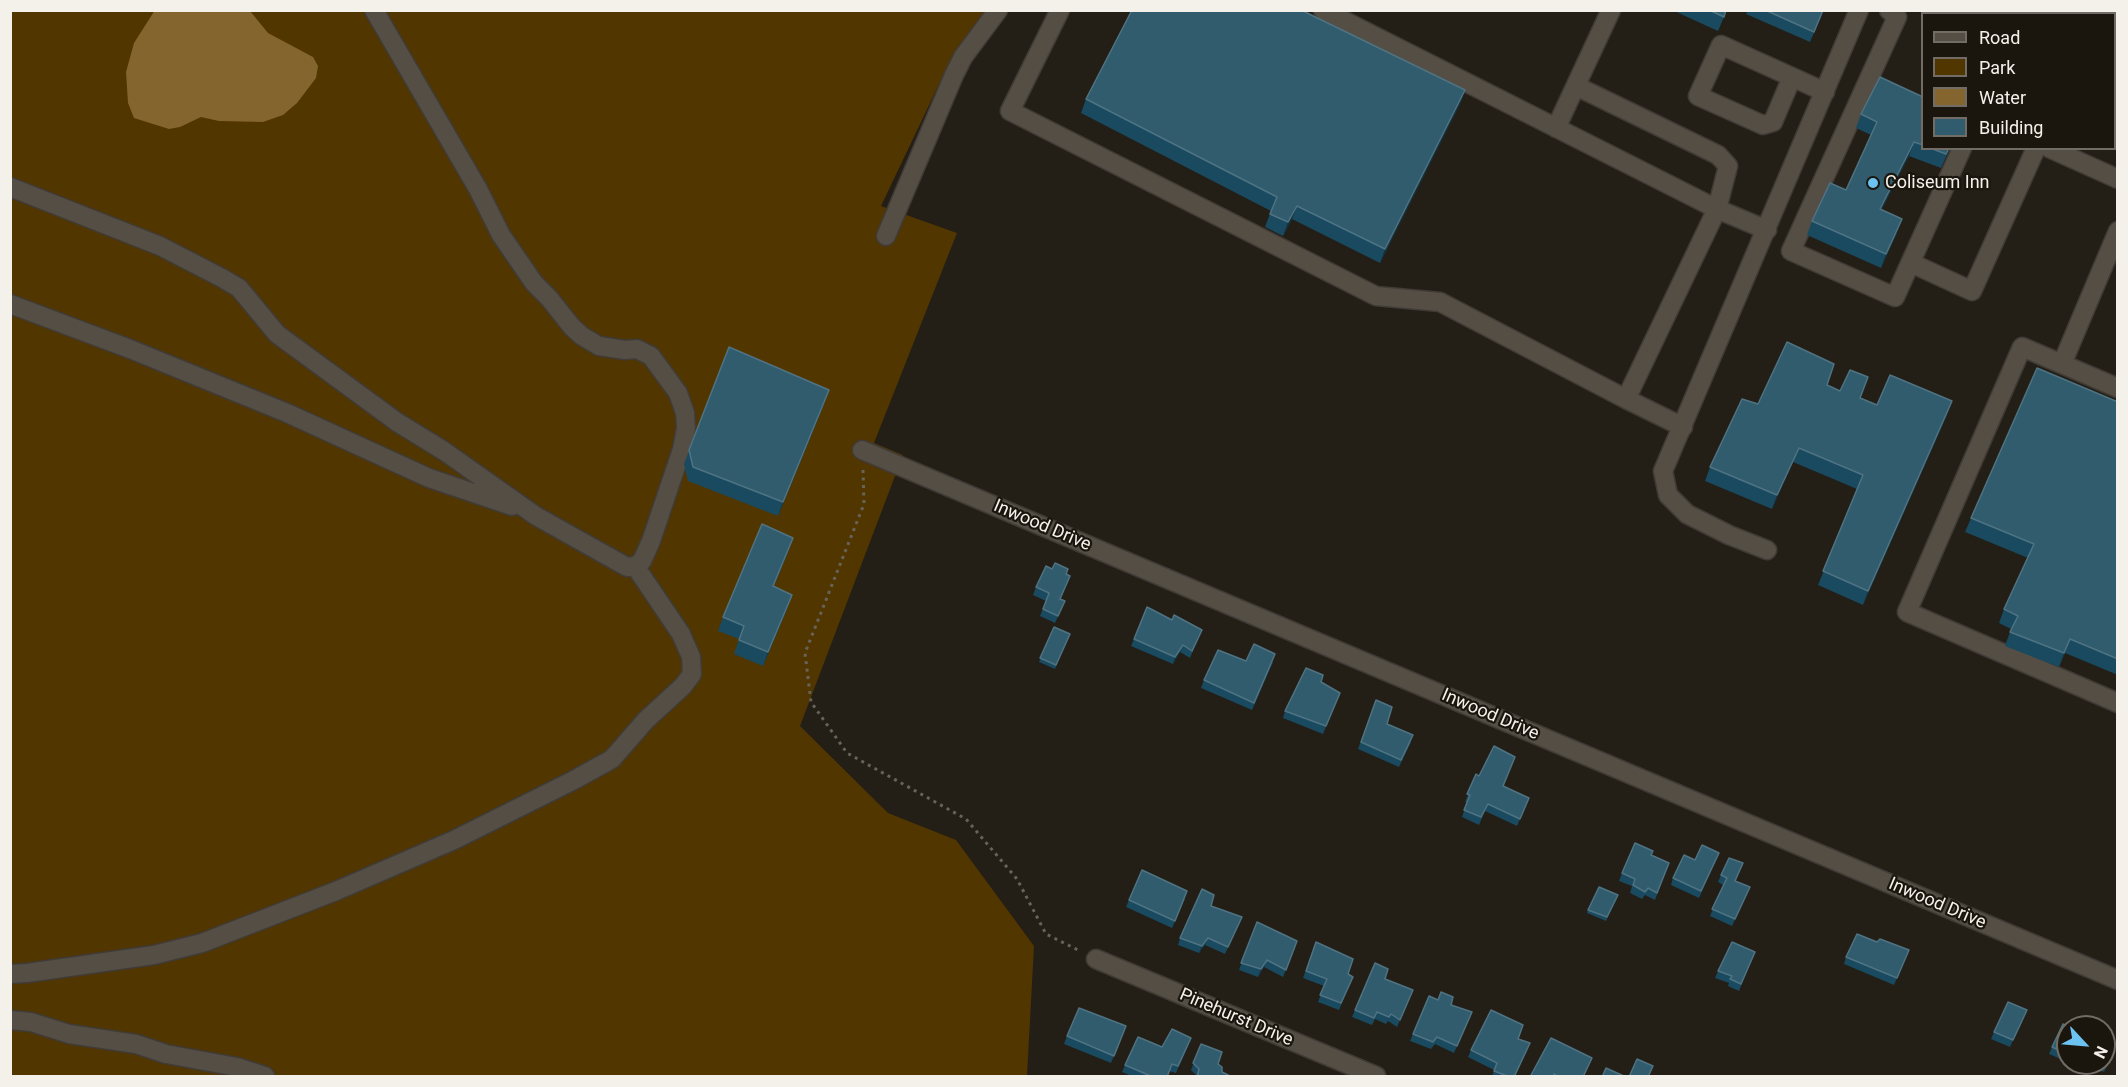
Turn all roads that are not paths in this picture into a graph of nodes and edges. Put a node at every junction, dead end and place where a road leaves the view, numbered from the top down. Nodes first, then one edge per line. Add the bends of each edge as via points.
1 (374, 10) edge
2 (998, 10) edge
3 (1060, 10) edge
4 (1323, 10) edge
5 (1611, 10) edge
6 (1859, 10) edge
7 (1889, 10) edge
8 (1792, 77) junction
9 (1575, 86) junction
10 (1825, 92) junction
11 (1556, 128) junction
12 (1961, 150) edge
13 (2035, 150) edge
14 (2053, 150) edge
15 (2118, 179) edge
16 (10, 187) edge
17 (1718, 209) junction
18 (1767, 230) junction
19 (2118, 231) edge
20 (886, 236) dead end
21 (1911, 263) junction
22 (10, 304) edge
23 (2062, 364) junction
24 (2118, 388) edge
25 (1626, 399) junction
26 (1683, 427) junction
27 (862, 450) road end
28 (520, 505) junction
29 (1767, 550) dead end
30 (635, 566) junction
31 (2118, 703) edge
32 (1096, 959) road end
33 (10, 974) edge
34 (2118, 980) edge
35 (10, 1020) edge
36 (265, 1077) edge
37 (1376, 1077) edge

1 - 30 street via 501,235 534,283 582,336 599,346 637,349 651,356 678,393 685,413 682,449 651,540 642,561
2 - 20 street via 954,75
3 - 25 street via 1010,111 1376,296 1440,302
4 - 11 street
5 - 9 street
6 - 10 street
7 - 21 street via 1897,17 1791,250 1895,297
8 - 8 street via 1721,45 1698,96 1763,125 1773,122
8 - 10 street
9 - 11 street
9 - 17 street via 1718,155 1728,166
10 - 18 street
11 - 17 street
12 - 21 street
13 - 21 street via 1972,291
14 - 15 street
16 - 28 street via 160,246 239,288 277,334
17 - 18 street
17 - 25 street
18 - 26 street
19 - 23 street
22 - 28 street via 277,409 429,478 509,506
23 - 24 street
23 - 31 street via 2022,347 1907,612
25 - 26 street
26 - 29 street via 1663,471 1668,495 1687,514
27 - 34 street, Inwood Drive
28 - 30 street via 627,567
30 - 33 street via 681,634 691,657 692,674 612,759 454,840 202,943 154,955
32 - 37 street, Pinehurst Drive
35 - 36 street via 136,1044

